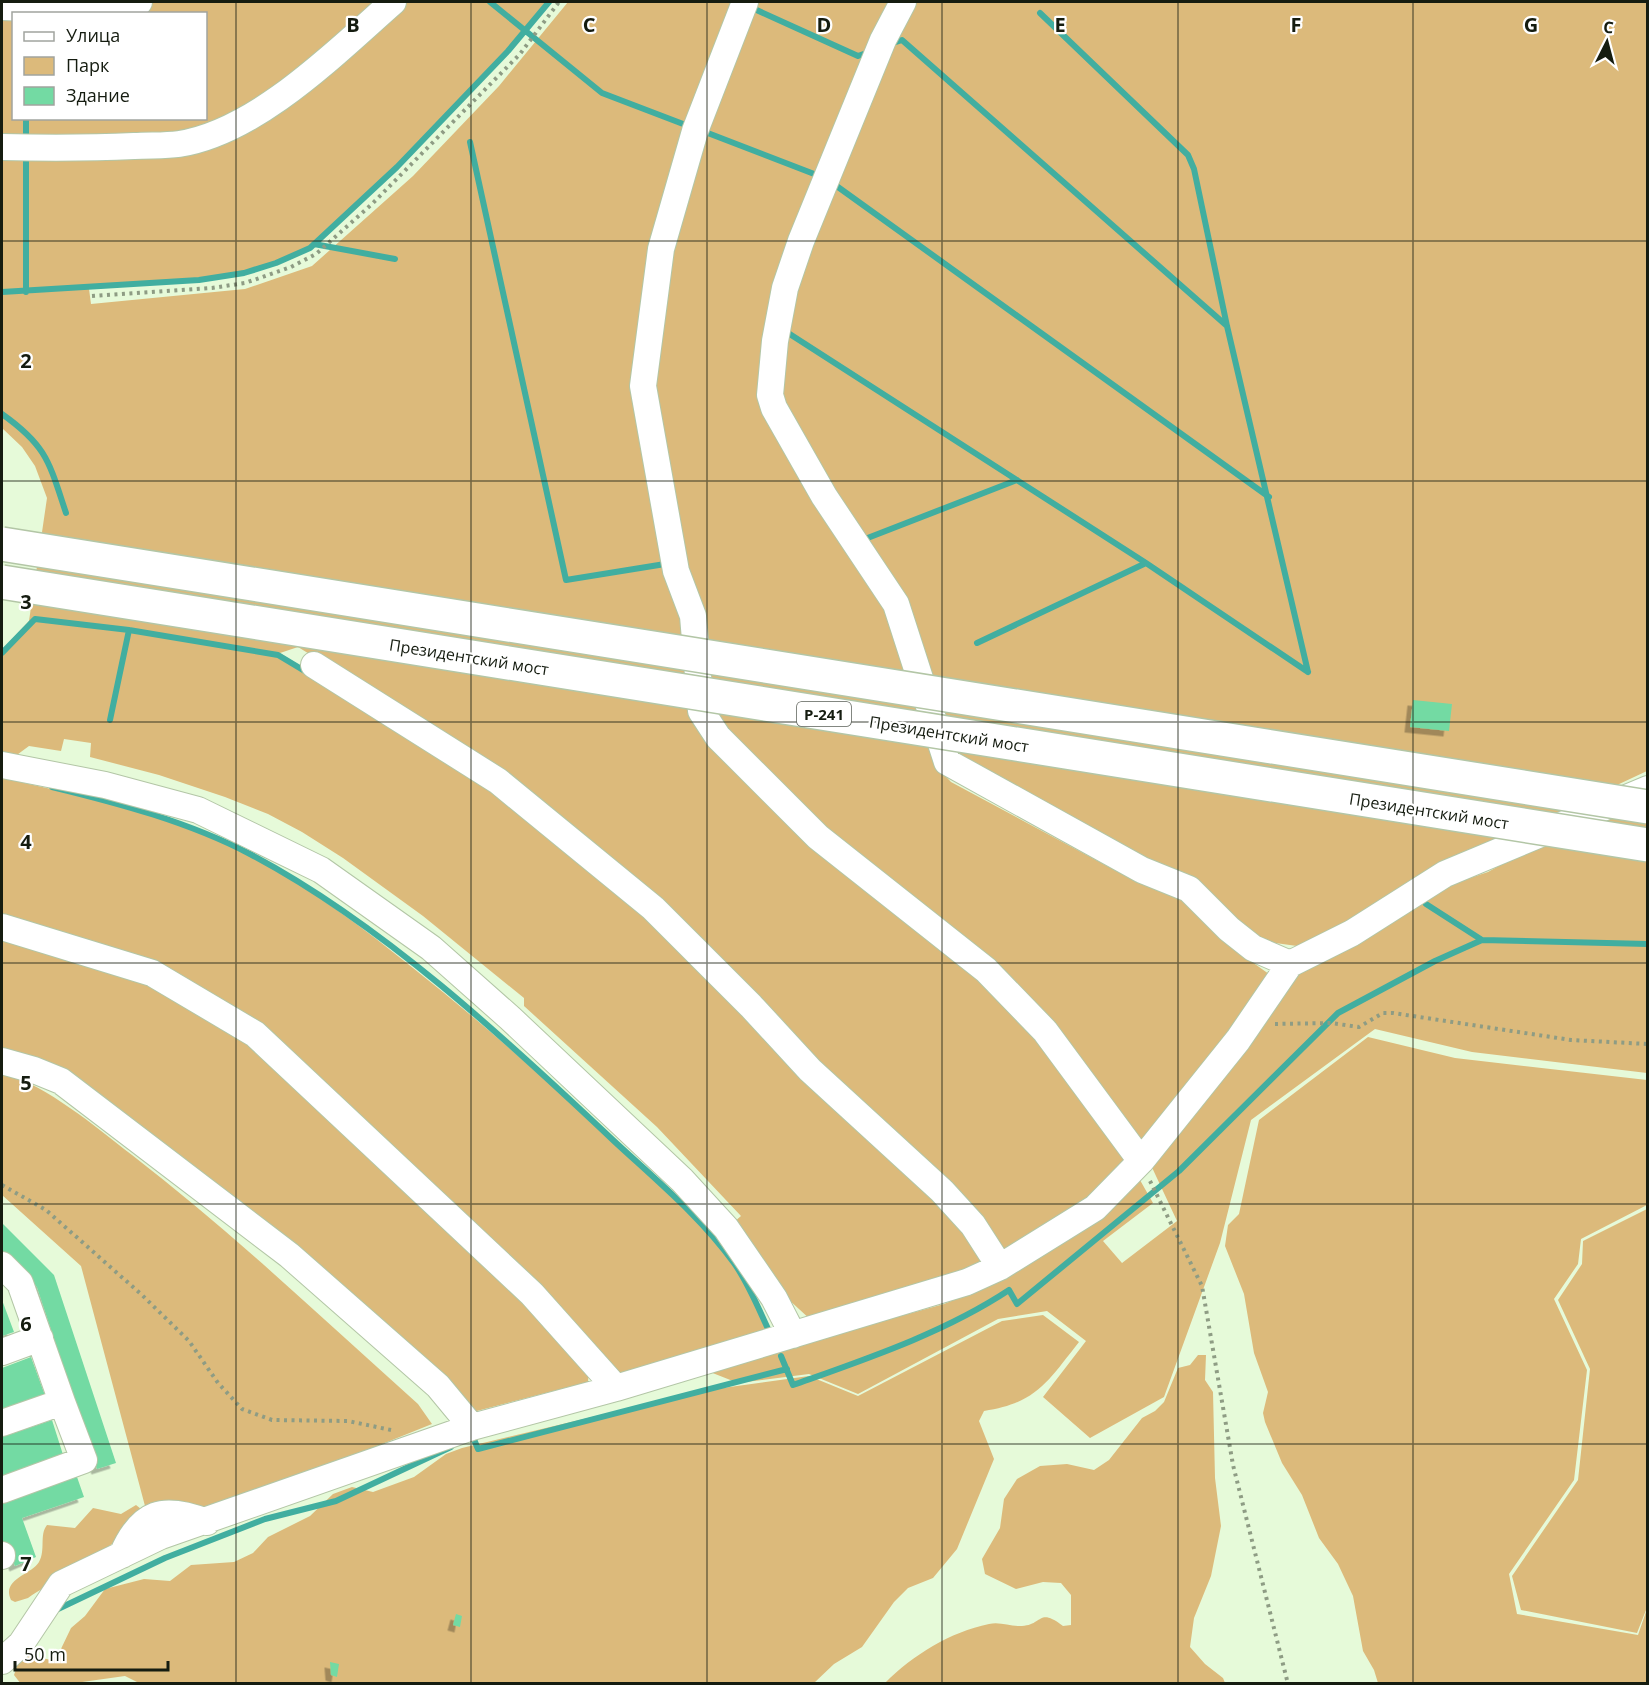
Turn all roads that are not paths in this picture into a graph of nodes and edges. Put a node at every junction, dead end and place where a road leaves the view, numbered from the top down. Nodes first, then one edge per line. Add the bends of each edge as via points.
1 (140, 2) edge
2 (393, 2) edge
3 (745, 2) edge
4 (903, 2) edge
5 (2, 6) edge
6 (2, 147) edge
7 (2, 544) edge
8 (2, 582) edge
9 (314, 665) dead end
10 (2, 765) edge
11 (1647, 789) edge
12 (1647, 807) edge
13 (1647, 846) edge
14 (2, 927) edge
15 (1290, 964) junction
16 (2, 1061) edge
17 (1141, 1161) junction
18 (1000, 1267) junction
19 (6, 1274) edge
20 (792, 1335) junction
21 (40, 1338) junction
22 (2, 1352) edge
23 (616, 1388) junction
24 (62, 1402) junction
25 (2, 1423) edge
26 (472, 1427) junction
27 (2, 1490) edge
28 (2, 1661) edge

1 - 5 lane
2 - 6 lane via 326,62 273,102 221,131 180,144
3 - 17 lane via 695,131 661,249 643,386 676,572 693,616 701,711 718,737 818,837 986,970 1045,1031
4 - 15 lane via 862,90 785,288 770,380 774,408 824,496 896,604 947,762 1142,870 1189,889 1253,948
7 - 12 highway, Р-241, bridge
8 - 13 highway, Президентский мост / Р-241, bridge
9 - 18 lane via 498,781 653,908 810,1070 942,1191 973,1225
10 - 20 lane via 105,785 198,810 321,870 422,941 682,1179 726,1228 774,1298
11 - 15 lane via 1445,874 1352,933
14 - 23 lane via 152,973 255,1034 532,1294
15 - 17 lane via 1247,1027
16 - 26 lane via 61,1081 289,1255 438,1386
17 - 18 lane via 1095,1208
18 - 20 lane via 967,1282
19 - 21 lane via 21,1283
20 - 23 lane
21 - 22 lane
21 - 24 lane
23 - 26 lane
24 - 25 lane
24 - 27 lane via 84,1460
26 - 28 lane via 161,1536 61,1584 21,1644

